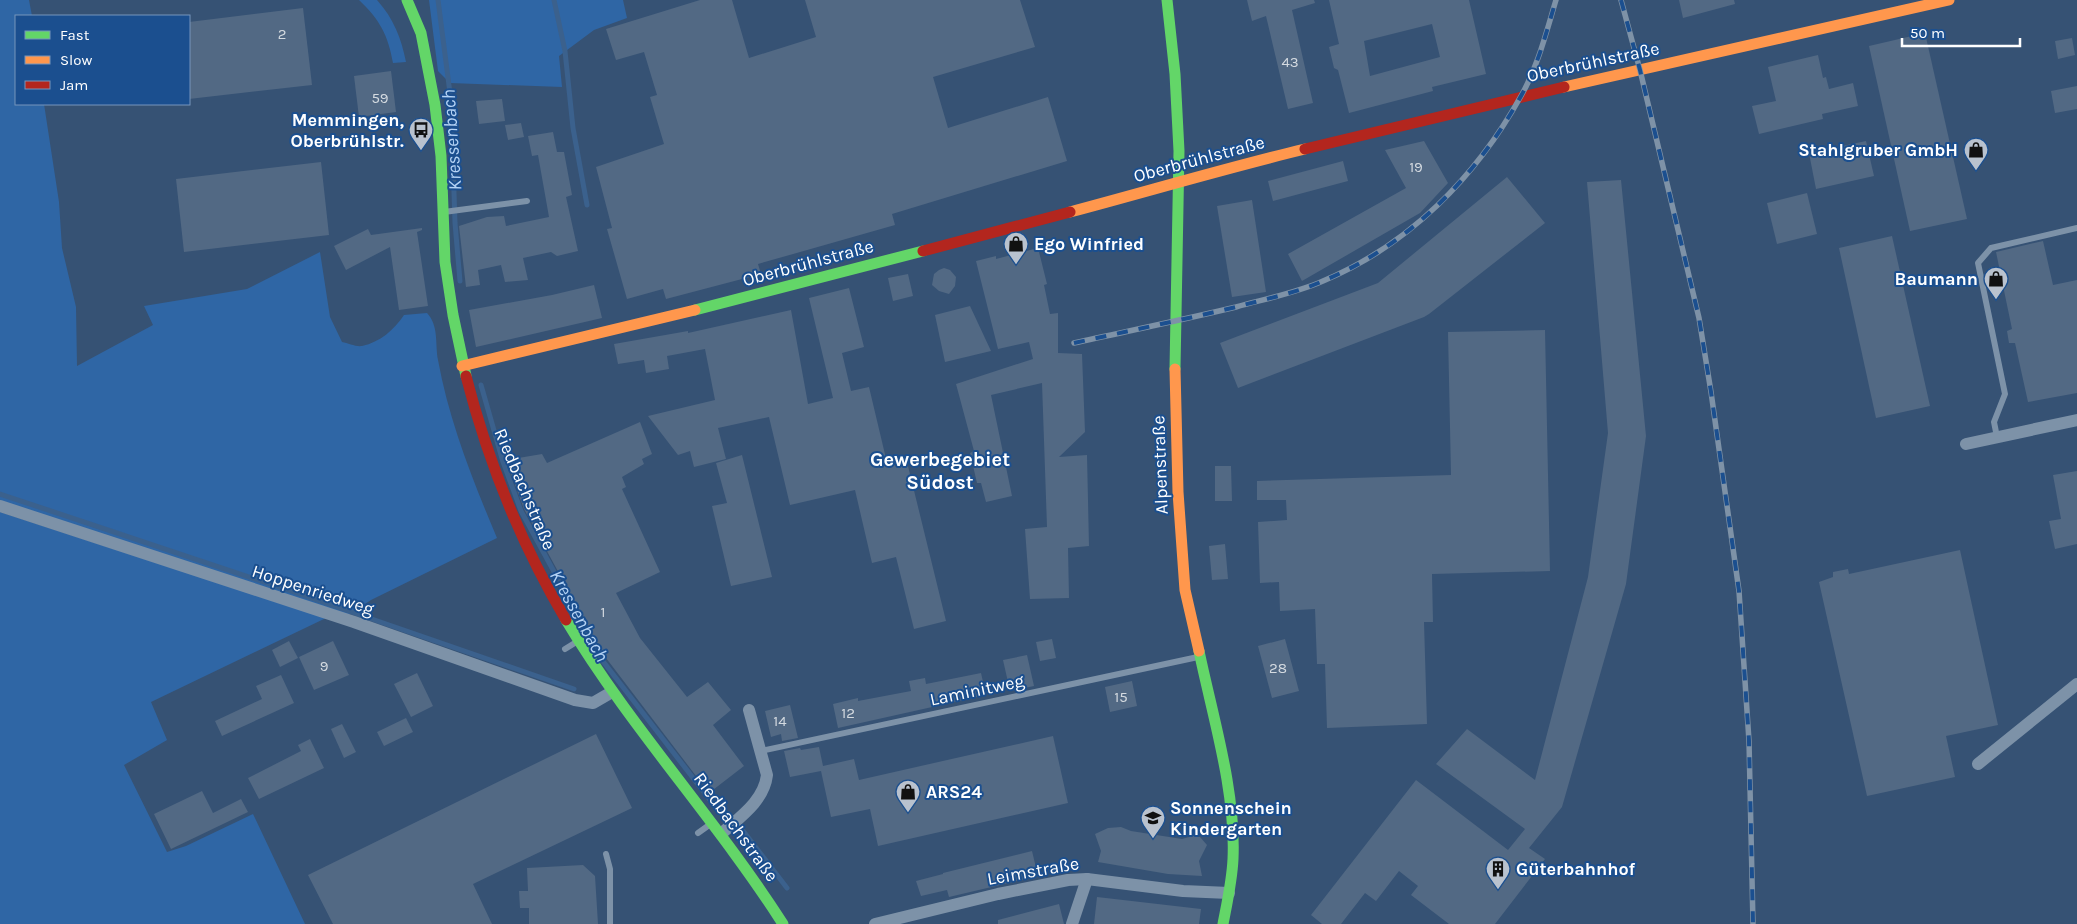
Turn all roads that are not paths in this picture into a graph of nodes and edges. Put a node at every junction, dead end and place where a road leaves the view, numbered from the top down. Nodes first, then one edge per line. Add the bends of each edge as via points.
1 (407, 0) edge
2 (1167, 0) edge
3 (1947, 0) edge
4 (1178, 182) junction
5 (527, 201) dead end
6 (445, 212) junction
7 (2077, 228) edge
8 (462, 366) junction
9 (2077, 420) edge
10 (1997, 437) junction
11 (1966, 444) dead end
12 (0, 506) edge
13 (579, 640) junction
14 (565, 649) dead end
15 (1199, 657) junction
16 (2077, 684) edge
17 (612, 692) junction
18 (749, 710) dead end
19 (761, 751) junction
20 (1978, 764) dead end
21 (713, 823) junction
22 (698, 833) dead end
23 (721, 834) junction
24 (606, 854) dead end
25 (1087, 879) junction
26 (1230, 893) junction
27 (610, 924) edge
28 (783, 924) edge
29 (875, 924) edge
30 (1072, 924) edge
31 (1223, 924) edge

1 - 6 street, Riedbachstraße via 422,34 434,96
2 - 4 street, Alpenstraße via 1177,97
3 - 4 street, Oberbrühlstraße via 1446,114
4 - 8 street, Oberbrühlstraße via 759,295
4 - 15 street, Alpenstraße via 1175,398 1178,492 1184,590
5 - 6 lane
6 - 8 street, Riedbachstraße via 444,260
7 - 10 lane via 1991,248 1978,263 2005,394 1994,422
8 - 13 street, Riedbachstraße via 496,473 520,530
9 - 10 street
10 - 11 street
12 - 17 street, Hoppenriedweg via 354,622 575,700 593,703
13 - 14 lane
13 - 17 street, Riedbachstraße
15 - 19 lane, Laminitweg
15 - 26 street, Alpenstraße via 1230,805 1233,859
16 - 20 street
17 - 21 street, Riedbachstraße
18 - 19 street
19 - 23 street via 766,775 761,795
21 - 22 lane
21 - 23 street, Riedbachstraße
23 - 28 street, Riedbachstraße
24 - 27 lane via 610,869
25 - 26 street, Leimstraße
25 - 29 street, Leimstraße via 1035,886
25 - 30 street
26 - 31 street, Alpenstraße

